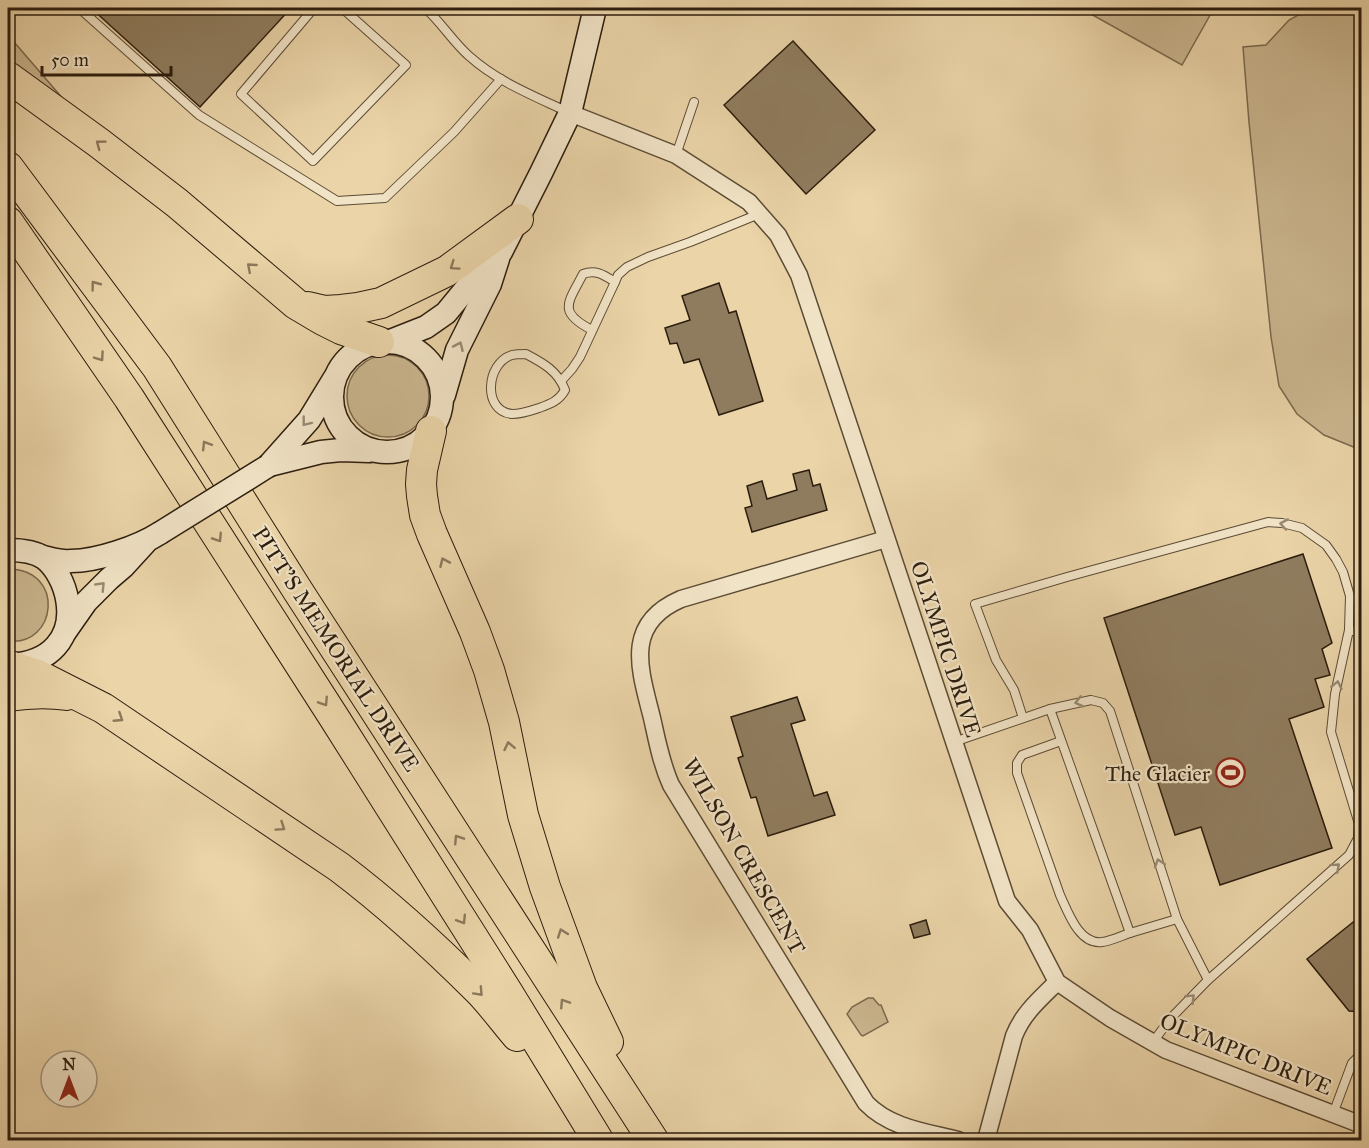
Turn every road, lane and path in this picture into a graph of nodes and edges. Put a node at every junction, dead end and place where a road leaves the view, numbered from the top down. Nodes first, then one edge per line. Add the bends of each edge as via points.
1 (79, 8) edge
2 (314, 8) edge
3 (342, 8) edge
4 (425, 8) edge
5 (595, 8) edge
6 (8, 77) edge
7 (501, 79) junction
8 (694, 102) dead end
9 (570, 113) junction
10 (676, 155) junction
11 (8, 167) edge
12 (759, 214) junction
13 (518, 219) junction
14 (8, 222) edge
15 (501, 252) junction
16 (615, 282) junction
17 (296, 304) junction
18 (592, 330) junction
19 (384, 342) junction
20 (338, 373) junction
21 (561, 380) junction
22 (442, 402) junction
23 (431, 431) junction
24 (369, 451) junction
25 (268, 466) junction
26 (153, 537) junction
27 (886, 539) junction
28 (8, 550) edge
29 (43, 557) junction
30 (1349, 630) junction
31 (65, 632) junction
32 (1362, 633) edge
33 (9, 665) edge
34 (8, 696) edge
35 (84, 697) junction
36 (1050, 709) junction
37 (1023, 718) junction
38 (1061, 741) junction
39 (954, 742) junction
40 (1177, 919) junction
41 (1130, 933) junction
42 (1208, 980) junction
43 (1057, 982) junction
44 (1153, 1042) junction
45 (1362, 1053) edge
46 (580, 1110) junction
47 (1333, 1114) junction
48 (1362, 1125) edge
49 (598, 1140) edge
50 (653, 1140) edge
51 (958, 1140) edge
52 (986, 1140) edge

1 - 7 lane via 199,115 338,201 385,198 454,132
2 - 3 lane via 241,94 313,161 406,65
4 - 7 lane via 468,55
5 - 9 main road
17 -> 6 highway via 177,203
7 - 9 lane
8 - 10 lane
9 - 10 street, OLYMPIC DRIVE
9 - 13 main road
10 - 12 street, OLYMPIC DRIVE via 749,202
50 -> 11 highway, PITT'S MEMORIAL DRIVE via 157,368
12 - 16 lane via 648,257 627,267
12 - 27 street, OLYMPIC DRIVE via 778,236 799,275
13 - 15 main road
13 -> 17 highway via 447,271 381,303 325,311
14 -> 46 highway, PITT'S MEMORIAL DRIVE via 135,408
15 - 19 main road via 446,313 426,327
22 -> 15 main road via 457,351
16 - 18 lane
16 - 18 lane via 599,272 583,273 570,300 568,309 572,317
17 - 19 highway via 332,325
18 - 21 lane via 580,357
19 - 20 main road via 357,349
19 - 22 main road via 410,346 430,362 441,383
20 - 24 main road via 333,394 336,417 352,440
20 -> 25 main road via 309,420
21 - 21 lane via 550,368 526,354 513,354 502,360 490,384 498,409 510,414 554,402 565,390
22 - 23 main road
23 - 24 main road via 408,449 393,453
50 -> 23 highway via 582,988 523,815 489,670 425,515 421,481
24 - 25 main road via 321,452
25 - 26 main road, bridge
26 - 29 main road via 83,560
31 -> 26 main road via 86,602
27 - 39 street, OLYMPIC DRIVE
27 - 51 street, WILSON CRESCENT via 670,604 646,628 640,650 641,671 671,785 866,1103 902,1126
28 - 29 main road
29 - 31 main road via 64,587
30 - 32 lane
30 -> 37 lane via 1350,596 1343,572 1326,545 1302,528 1268,522 975,604
42 -> 30 lane via 1349,855 1358,838 1359,824 1331,732
31 - 33 main road via 43,657 27,664
33 - 35 highway
34 - 35 highway via 53,692
35 -> 46 highway via 371,891 479,992
36 - 37 lane
36 - 38 lane
40 -> 36 lane via 1110,711 1103,703 1091,700
37 - 39 lane
38 - 41 lane
38 - 41 lane via 1023,755 1017,763 1060,895 1086,939 1103,942
39 - 43 street, OLYMPIC DRIVE via 1007,901 1030,930
40 - 41 lane
40 - 42 lane
44 -> 42 lane
43 - 44 street, OLYMPIC DRIVE
43 - 52 street via 1018,1026
44 - 47 street, OLYMPIC DRIVE
45 - 47 lane via 1352,1063
46 - 49 highway, PITT'S MEMORIAL DRIVE
47 - 48 street, OLYMPIC DRIVE

